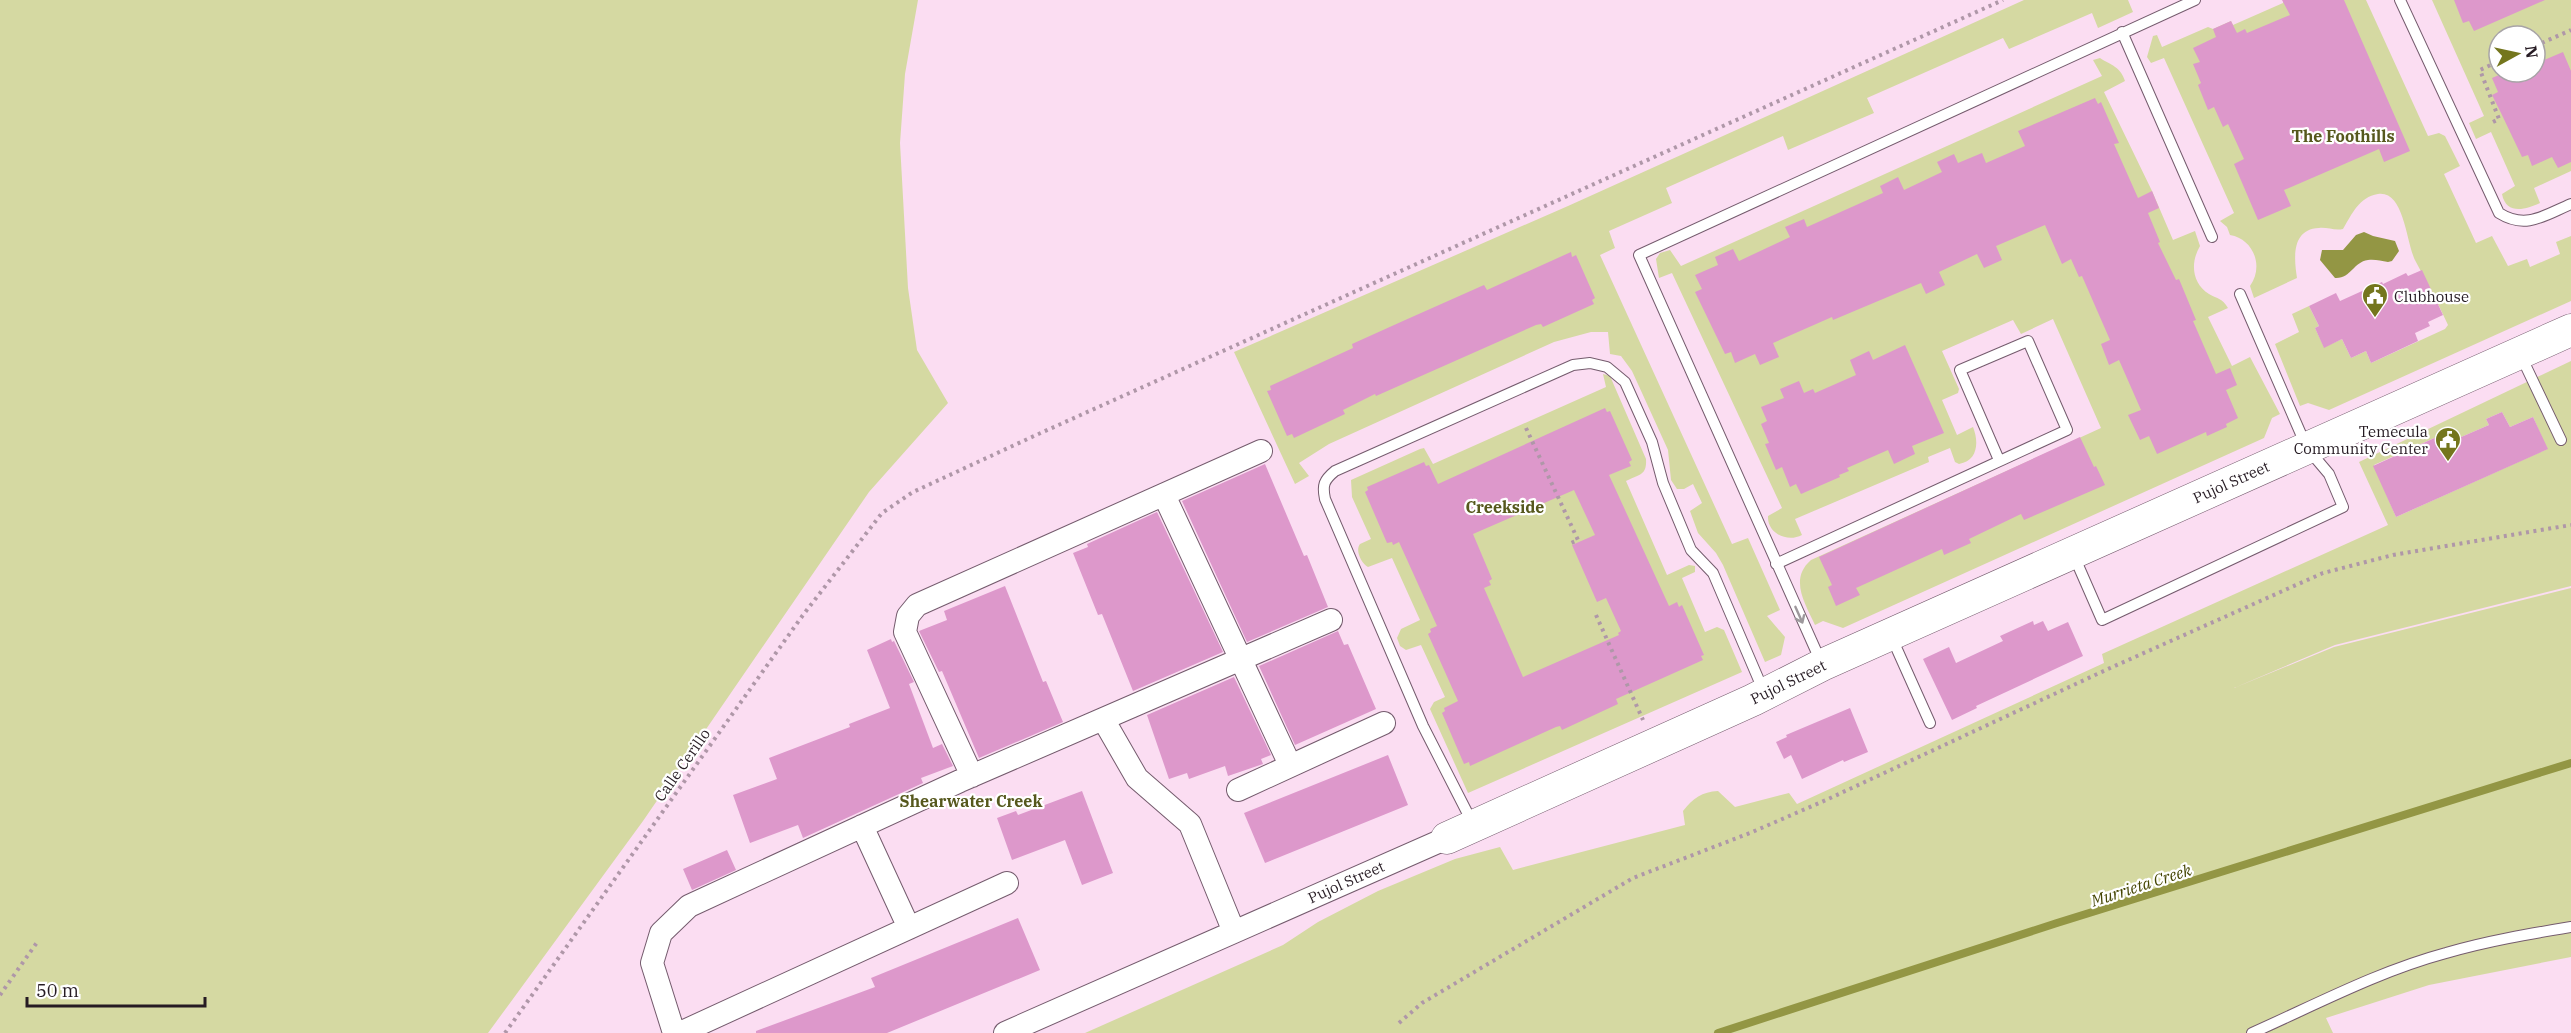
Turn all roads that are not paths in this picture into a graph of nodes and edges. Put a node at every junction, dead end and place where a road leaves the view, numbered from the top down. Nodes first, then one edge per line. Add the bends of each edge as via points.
1 (2195, 0) edge
2 (2400, 0) edge
3 (2122, 32) junction
4 (2571, 204) edge
5 (2212, 237) dead end
6 (2240, 294) dead end
7 (2571, 330) edge
8 (2520, 354) junction
9 (2561, 440) dead end
10 (2307, 448) junction
11 (1261, 451) dead end
12 (1999, 460) junction
13 (1164, 495) junction
14 (2073, 553) junction
15 (1776, 564) junction
16 (1330, 620) dead end
17 (1890, 635) junction
18 (1240, 659) junction
19 (1822, 665) junction
20 (1765, 694) junction
21 (1103, 719) junction
22 (1384, 723) dead end
23 (1930, 723) dead end
24 (1290, 765) junction
25 (972, 776) junction
26 (1238, 790) dead end
27 (862, 826) junction
28 (1460, 831) junction
29 (1006, 883) dead end
30 (2571, 927) edge
31 (909, 928) junction
32 (1233, 932) junction
33 (674, 1033) edge
34 (680, 1033) edge
35 (1005, 1033) edge
36 (2252, 1033) edge

1 - 3 lane
2 - 4 lane via 2499,213 2511,220 2529,222
3 - 5 lane
3 - 15 lane via 1639,255
6 - 10 lane
7 - 8 street, Pujol Street
8 - 9 lane
8 - 10 street, Pujol Street
10 - 14 street, Pujol Street
10 - 14 lane via 2329,474 2343,507 2102,620
11 - 13 street
12 - 12 lane via 2067,430 2028,341 1960,370
12 - 15 lane
13 - 18 street
13 - 25 street via 917,605 908,616 905,632
14 - 17 street, Pujol Street
15 -> 19 lane
16 - 18 street
17 - 19 street, Pujol Street
17 - 23 lane
18 - 21 street
18 - 24 street
19 - 20 street, Pujol Street
20 - 28 street, Pujol Street
20 - 28 lane via 1713,573 1691,550 1663,483 1652,442 1625,382 1607,367 1573,365 1335,471 1325,480 1325,499 1423,726
21 - 25 street
21 - 32 street via 1137,778 1190,824
22 - 24 street
24 - 26 street
25 - 27 street
27 - 31 street
27 - 33 street via 689,906 662,933 652,963
28 - 32 street, Pujol Street
29 - 31 street
30 - 36 lane via 2445,953 2400,968
31 - 34 street
32 - 35 street, Pujol Street

